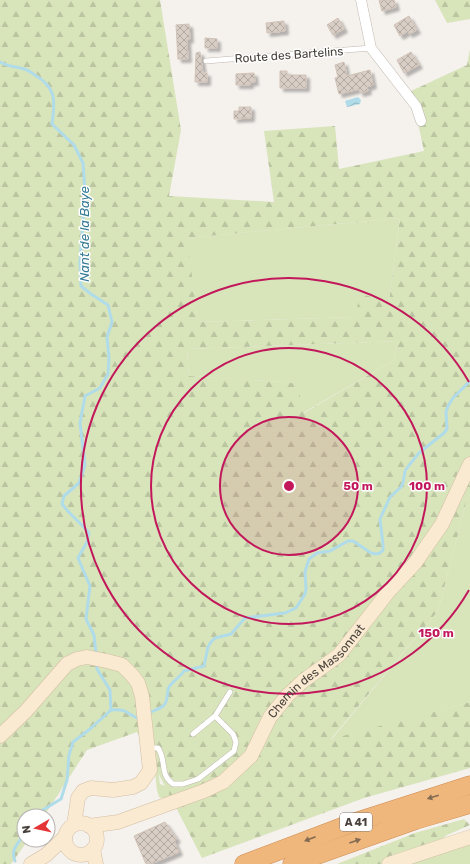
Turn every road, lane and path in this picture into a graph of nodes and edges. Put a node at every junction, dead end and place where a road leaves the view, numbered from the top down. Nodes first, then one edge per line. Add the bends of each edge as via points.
1 (361, 0) edge
2 (371, 48) junction
3 (206, 61) dead end
4 (421, 121) dead end
5 (470, 464) edge
6 (230, 692) dead end
7 (216, 716) junction
8 (193, 734) dead end
9 (0, 736) edge
10 (148, 748) junction
11 (470, 785) edge
12 (470, 804) edge
13 (118, 822) junction
14 (83, 825) junction
15 (65, 837) junction
16 (470, 837) edge
17 (86, 852) edge
18 (46, 855) junction
19 (31, 864) edge
20 (96, 864) edge
21 (244, 864) edge
22 (292, 864) edge
23 (389, 864) edge

1 - 2 street
2 - 3 lane, Route des Bartelins
2 - 4 street via 416,106
5 - 13 street, Chemin des Massonnat via 442,524 415,563 389,591 339,655 287,696 270,717 251,756 224,782
6 - 7 lane
7 - 8 lane
7 - 10 lane via 233,734 236,742 234,751 198,779 173,784 167,780 164,772 163,755 158,748
9 - 10 street via 26,711 67,664 87,657 122,666 138,683
10 - 14 street via 150,770 141,783 118,790 91,788 83,791 76,807
11 -> 21 highway, A 41 via 355,822
22 -> 12 highway, A 41 via 416,820
13 - 14 street, Chemin des Massonnat
13 - 17 street, Chemin des Massonnat
14 - 15 street via 69,829
14 - 17 street via 95,832
15 - 17 street via 66,845
15 - 18 street
16 - 23 street
17 - 18 street
17 - 20 street
18 - 19 street

